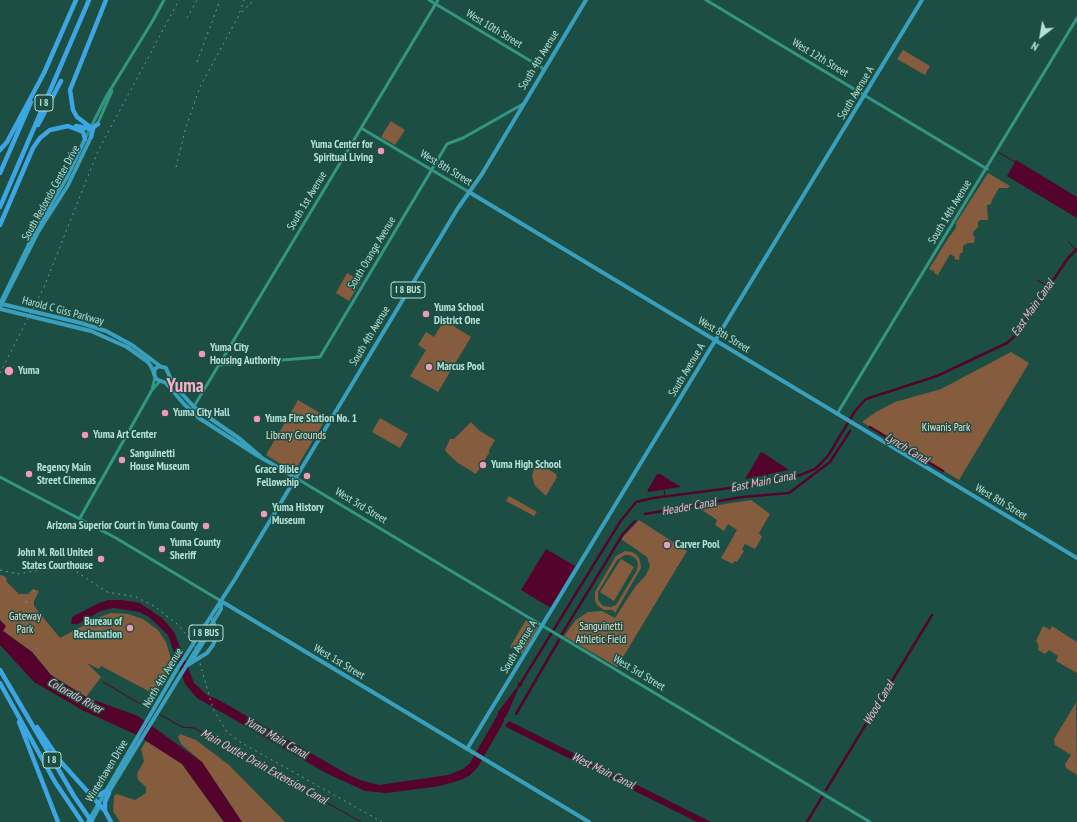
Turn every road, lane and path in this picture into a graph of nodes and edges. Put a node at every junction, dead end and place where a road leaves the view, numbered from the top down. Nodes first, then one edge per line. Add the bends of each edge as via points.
1 (75, 0) edge
2 (89, 0) edge
3 (106, 0) edge
4 (164, 0) edge
5 (429, 0) edge
6 (438, 0) edge
7 (586, 0) edge
8 (706, 0) edge
9 (922, 0) edge
10 (435, 4) junction
11 (1077, 18) edge
12 (544, 69) junction
13 (44, 73) junction
14 (61, 81) dead end
15 (865, 96) junction
16 (523, 104) junction
17 (96, 123) junction
18 (68, 126) junction
19 (90, 127) junction
20 (361, 128) junction
21 (91, 137) junction
22 (85, 139) junction
23 (0, 150) edge
24 (21, 157) junction
25 (987, 169) junction
26 (432, 170) junction
27 (0, 173) edge
28 (468, 192) junction
29 (0, 207) edge
30 (0, 225) edge
31 (9, 293) junction
32 (1, 299) edge
33 (1, 306) edge
34 (20, 308) junction
35 (716, 340) junction
36 (219, 365) junction
37 (160, 366) junction
38 (169, 374) junction
39 (154, 375) junction
40 (161, 381) junction
41 (152, 390) junction
42 (193, 409) junction
43 (837, 414) junction
44 (0, 477) edge
45 (296, 478) junction
46 (80, 518) junction
47 (1077, 558) edge
48 (221, 601) junction
49 (213, 620) junction
50 (214, 625) junction
51 (543, 626) junction
52 (188, 663) junction
53 (0, 670) edge
54 (0, 683) edge
55 (16, 696) junction
56 (9, 698) junction
57 (161, 702) junction
58 (144, 730) joint
59 (467, 749) junction
60 (107, 792) junction
61 (91, 795) junction
62 (99, 805) junction
63 (105, 811) junction
64 (94, 814) junction
65 (58, 822) edge
66 (82, 822) edge
67 (88, 822) edge
68 (91, 822) edge
69 (111, 822) edge
70 (588, 822) edge
71 (870, 822) edge

1 - 13 highway, I 8
2 - 24 highway, I 8
3 - 19 highway via 70,90 73,110 77,117
4 - 17 street, South Redondo Center Drive via 113,86
5 - 10 street, West 10th Street
6 - 10 street, South 1st Avenue
7 - 12 main road, South 4th Avenue / I 8 BUS
8 - 15 street, West 12th Street
9 - 15 main road, South Avenue A
10 - 12 street, West 10th Street
10 - 20 street, South 1st Avenue
11 - 25 street, South 14th Avenue
12 - 16 main road, South 4th Avenue / I 8 BUS
13 - 23 highway via 7,142
13 - 27 highway, I 8
14 - 24 highway
15 - 25 street, West 12th Street
15 - 35 main road, South Avenue A
16 - 26 street, South Orange Avenue via 463,138 447,144
16 - 28 main road, South 4th Avenue / I 8 BUS via 481,175
17 - 19 highway
17 - 21 street, South Redondo Center Drive
18 - 19 highway
18 - 22 highway via 83,132
18 - 30 highway via 50,130 36,143
19 - 21 highway
19 - 22 street, South Redondo Center Drive
20 - 26 street, West 8th Street
20 - 36 street, South 1st Avenue
21 - 31 main road, South Redondo Center Drive via 68,185 38,232
22 - 32 main road, South Redondo Center Drive
24 - 29 highway, I 8
25 - 43 street, South 14th Avenue
26 - 28 street, West 8th Street
26 - 36 street, South Orange Avenue via 320,357
28 - 35 main road, West 8th Street
28 - 45 main road, South 4th Avenue / I 8 BUS
31 - 33 main road, South Redondo Center Drive
31 - 34 main road via 10,302
32 - 33 main road, South Redondo Center Drive
33 - 34 main road, Harold C Giss Parkway
33 - 39 main road, Harold C Giss Parkway via 105,336 148,362
34 - 37 main road, Harold C Giss Parkway via 106,331 132,345
35 - 43 main road, West 8th Street
35 - 51 main road, South Avenue A
36 - 42 street, South 1st Avenue
37 - 38 main road via 166,368
37 - 39 main road via 155,369
38 - 40 main road via 168,378
38 - 42 main road via 173,384
39 - 40 main road
39 - 41 street
40 - 41 street
40 - 42 main road
41 - 46 street
42 - 45 main road via 206,423
43 - 47 main road, West 8th Street
44 - 46 street, West 1st Street
45 - 48 main road, South 4th Avenue / I 8 BUS
45 - 51 street, West 3rd Street
46 - 48 street, West 1st Street
48 - 49 main road, North 4th Avenue / I 8 BUS
48 - 57 main road, North 4th Avenue / I 8 BUS via 177,669
48 - 59 main road, West 1st Street
49 - 50 main road
49 - 52 main road, North 4th Avenue / I 8 BUS
50 - 52 main road
50 - 52 main road via 217,636 213,645 207,653
51 - 59 main road, South Avenue A
51 - 71 street, West 3rd Street
52 - 57 main road, North 4th Avenue / I 8 BUS
53 - 55 highway, I 8
54 - 56 highway, I 8
55 - 61 highway via 53,752
55 - 68 highway, I 8
56 - 65 highway
56 - 66 highway, I 8 via 55,782
57 - 58 main road, North 4th Avenue / I 8 BUS
58 - 60 main road, Winterhaven Drive / I 8 BUS
59 - 70 main road, West 1st Street
60 - 61 highway via 97,796
60 - 62 main road, Winterhaven Drive / I 8 BUS
60 - 63 highway
61 - 62 highway
62 - 63 highway
62 - 64 main road, Winterhaven Drive / I 8 BUS
63 - 69 highway
64 - 67 main road, Winterhaven Drive / I 8 BUS
64 - 68 main road, Winterhaven Drive / I 8 BUS

